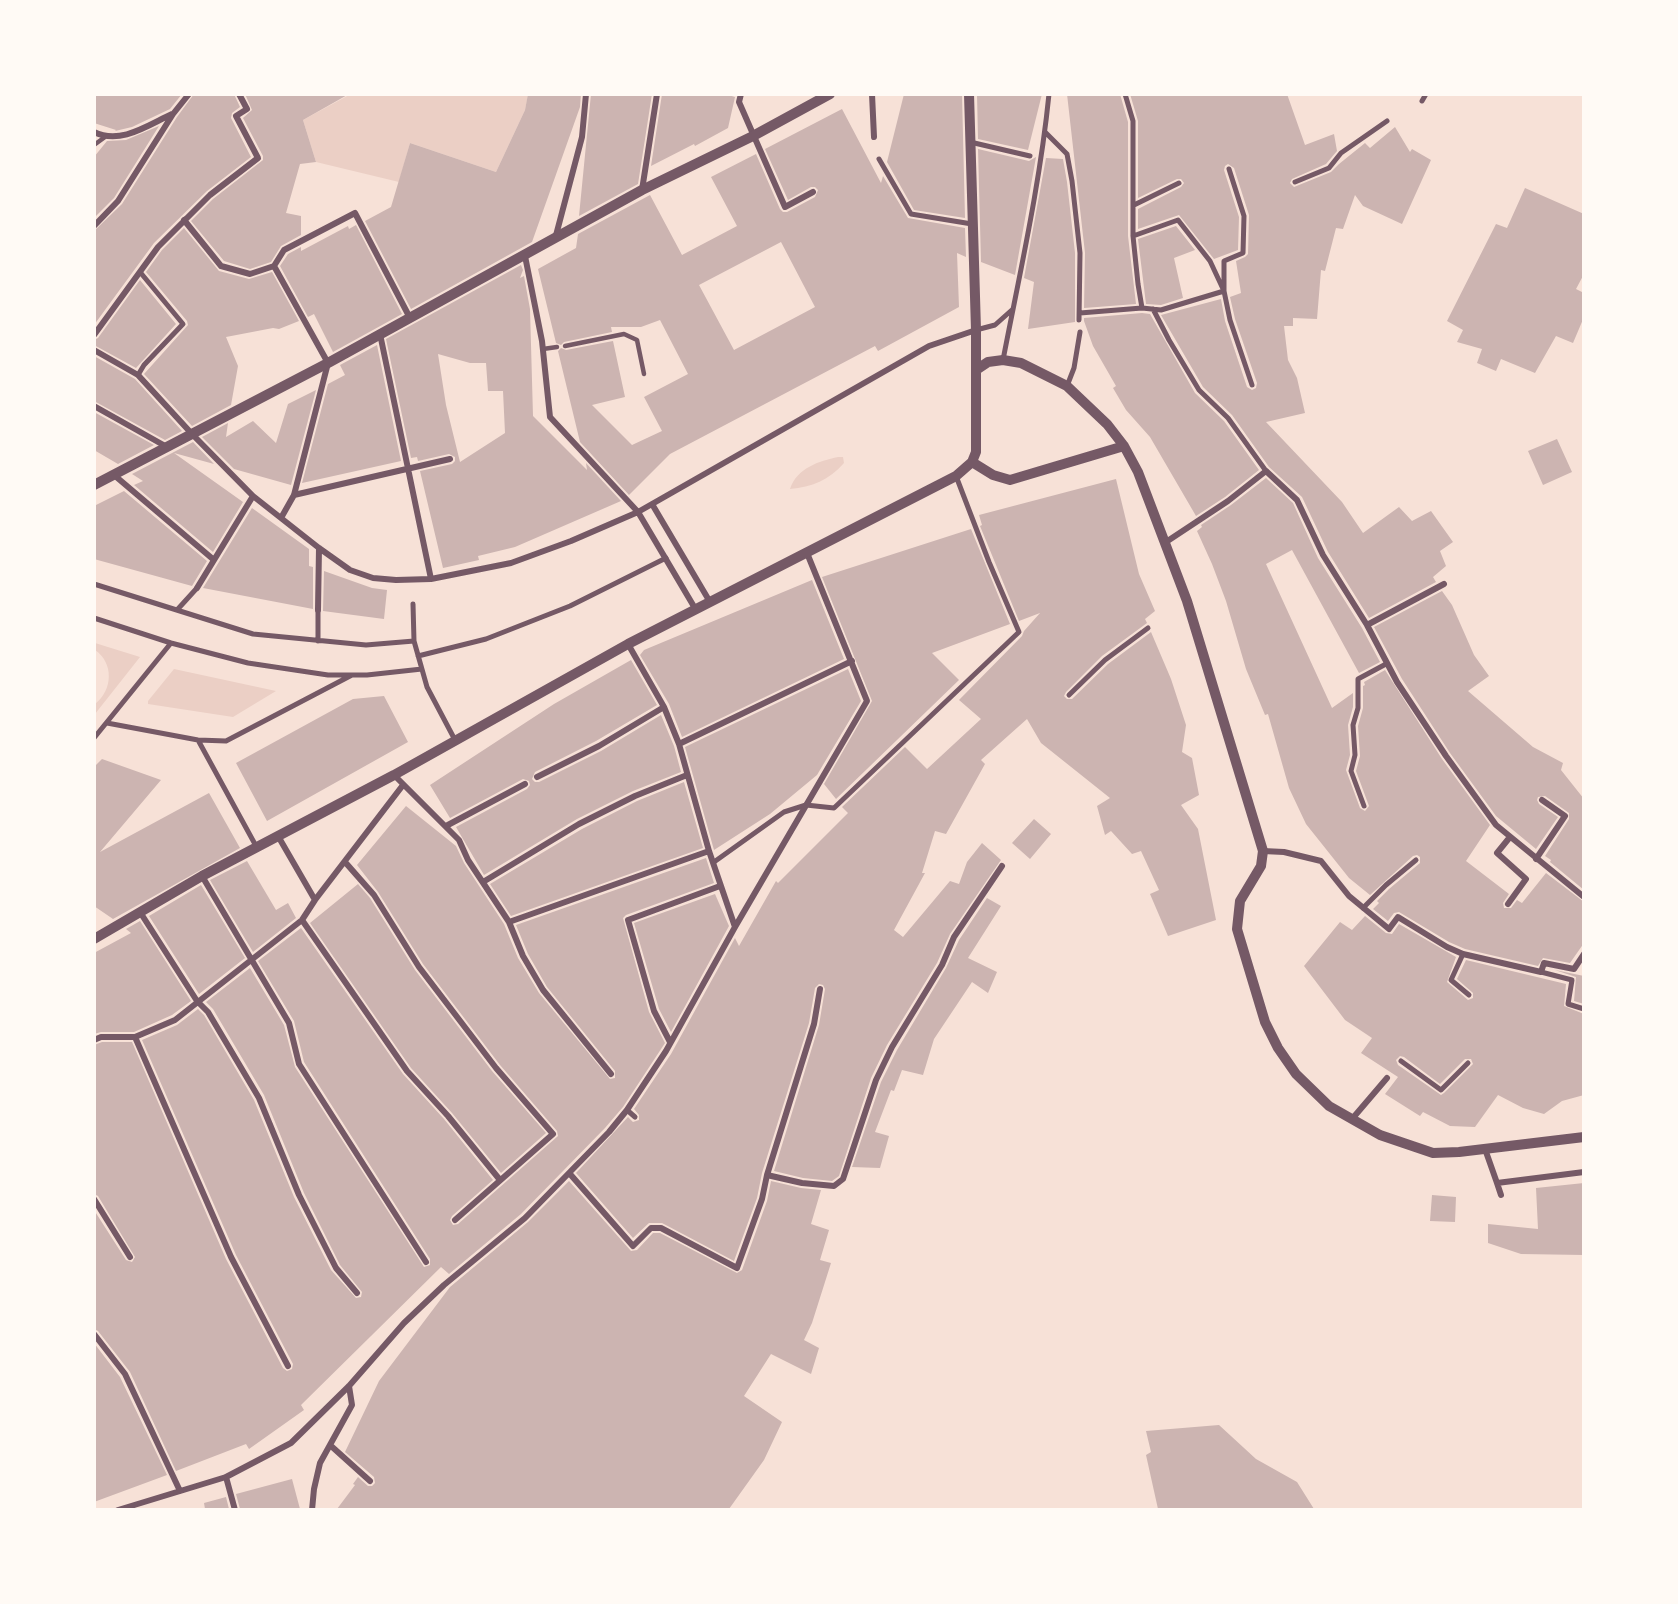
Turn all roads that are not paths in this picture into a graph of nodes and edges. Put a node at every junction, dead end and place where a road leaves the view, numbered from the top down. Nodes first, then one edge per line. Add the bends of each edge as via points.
1 (189, 94) edge
2 (238, 94) edge
3 (586, 94) edge
4 (657, 94) edge
5 (741, 94) edge
6 (830, 94) edge
7 (872, 94) edge
8 (969, 94) edge
9 (1049, 94) edge
10 (1125, 94) edge
11 (1426, 94) edge
12 (1422, 100) dead end
13 (173, 114) junction
14 (1387, 121) dead end
15 (94, 132) edge
16 (1045, 132) junction
17 (753, 136) junction
18 (105, 137) junction
19 (874, 137) dead end
20 (970, 142) junction
21 (94, 145) edge
22 (1029, 156) dead end
23 (879, 159) dead end
24 (1229, 169) dead end
25 (1294, 182) dead end
26 (1179, 183) dead end
27 (642, 190) junction
28 (813, 192) dead end
29 (1134, 205) junction
30 (184, 220) junction
31 (972, 224) junction
32 (94, 226) edge
33 (1133, 236) junction
34 (555, 239) junction
35 (525, 256) junction
36 (274, 266) junction
37 (140, 272) junction
38 (1224, 291) junction
39 (1142, 308) junction
40 (1013, 309) junction
41 (1153, 309) junction
42 (1080, 313) junction
43 (410, 318) junction
44 (1079, 320) dead end
45 (976, 330) junction
46 (1080, 332) dead end
47 (380, 334) junction
48 (94, 335) edge
49 (565, 346) dead end
50 (557, 347) dead end
51 (543, 349) junction
52 (94, 350) edge
53 (1003, 360) junction
54 (328, 363) junction
55 (976, 370) junction
56 (644, 374) dead end
57 (138, 375) junction
58 (1252, 385) dead end
59 (1067, 386) junction
60 (94, 406) edge
61 (192, 434) junction
62 (1124, 446) junction
63 (167, 448) junction
64 (450, 459) dead end
65 (972, 462) junction
66 (408, 468) junction
67 (1266, 471) junction
68 (114, 475) junction
69 (956, 476) junction
70 (94, 485) edge
71 (294, 495) junction
72 (253, 496) junction
73 (652, 504) junction
74 (639, 512) junction
75 (281, 518) junction
76 (1167, 542) junction
77 (319, 548) junction
78 (807, 553) junction
79 (666, 558) junction
80 (214, 560) junction
81 (432, 579) junction
82 (94, 584) edge
83 (1444, 584) dead end
84 (197, 588) joint
85 (710, 603) junction
86 (413, 604) dead end
87 (177, 610) junction
88 (318, 610) joint
89 (696, 610) junction
90 (94, 618) edge
91 (1367, 625) junction
92 (1148, 628) dead end
93 (318, 640) junction
94 (414, 641) junction
95 (171, 643) junction
96 (628, 644) junction
97 (418, 656) junction
98 (852, 661) junction
99 (1386, 664) junction
100 (422, 669) junction
101 (354, 675) junction
102 (1069, 695) dead end
103 (664, 707) junction
104 (107, 723) junction
105 (94, 738) edge
106 (198, 740) junction
107 (456, 740) junction
108 (679, 744) junction
109 (394, 775) junction
110 (687, 775) junction
111 (537, 777) dead end
112 (525, 783) dead end
113 (403, 785) junction
114 (1542, 800) dead end
115 (806, 805) junction
116 (1364, 806) dead end
117 (446, 826) junction
118 (278, 836) junction
119 (1510, 837) junction
120 (256, 847) junction
121 (709, 851) junction
122 (1263, 851) junction
123 (1416, 860) dead end
124 (1536, 860) junction
125 (345, 862) junction
126 (714, 862) junction
127 (1002, 866) dead end
128 (202, 876) junction
129 (483, 882) junction
130 (720, 886) junction
131 (1584, 897) edge
132 (315, 900) junction
133 (1508, 904) dead end
134 (1363, 908) junction
135 (140, 912) junction
136 (302, 920) junction
137 (509, 922) junction
138 (735, 927) junction
139 (94, 939) edge
140 (1463, 954) junction
141 (1584, 954) edge
142 (251, 958) junction
143 (1541, 972) junction
144 (820, 989) dead end
145 (1469, 995) dead end
146 (197, 1001) junction
147 (1584, 1009) edge
148 (135, 1038) junction
149 (94, 1040) edge
150 (670, 1042) junction
151 (1401, 1060) dead end
152 (1468, 1063) dead end
153 (611, 1074) dead end
154 (1387, 1078) dead end
155 (627, 1110) junction
156 (635, 1117) dead end
157 (1352, 1119) junction
158 (1584, 1137) edge
159 (1485, 1149) junction
160 (1584, 1172) edge
161 (570, 1174) junction
162 (766, 1175) junction
163 (501, 1180) junction
164 (1497, 1184) junction
165 (1501, 1195) dead end
166 (94, 1199) edge
167 (455, 1220) dead end
168 (130, 1257) dead end
169 (426, 1262) dead end
170 (357, 1293) dead end
171 (94, 1334) edge
172 (288, 1366) dead end
173 (350, 1386) junction
174 (330, 1445) junction
175 (226, 1477) junction
176 (370, 1481) dead end
177 (180, 1491) junction
178 (118, 1509) edge
179 (235, 1509) edge
180 (312, 1509) edge

1 - 13 street
2 - 30 street via 248,109 236,116 258,158
3 - 34 street via 582,137
4 - 27 street
5 - 17 street via 739,102
6 - 17 street
7 - 19 street
8 - 20 street
9 - 16 street
10 - 29 street via 1132,122
11 - 12 street
13 - 18 street via 120,137
13 - 32 street via 118,201
14 - 25 street via 1341,153 1329,168
15 - 18 street
16 - 40 street
16 - 42 street via 1067,154 1080,253
17 - 27 street
17 - 28 street via 785,207
18 - 21 lane
20 - 22 street
20 - 31 street
23 - 31 street via 911,214
24 - 38 street via 1244,216 1243,253 1224,261
26 - 29 street
27 - 34 street
29 - 33 street
30 - 36 street via 221,266 250,274
30 - 37 street
31 - 45 street
33 - 38 street via 1178,220 1210,261
33 - 39 street
34 - 35 street
35 - 43 street
35 - 51 street
36 - 43 street via 284,250 355,213
36 - 54 street
37 - 48 street
37 - 57 street via 183,324
38 - 41 street
38 - 58 street
39 - 41 street
39 - 42 street
40 - 45 street via 995,325
40 - 53 street
41 - 67 street via 1199,390 1228,418
42 - 44 street
43 - 47 street
45 - 55 street
45 - 73 street via 929,346
46 - 59 street
47 - 54 street
47 - 66 street
49 - 56 lane via 624,334 637,340
50 - 51 lane
51 - 74 street via 550,417
52 - 57 street
53 - 55 street via 988,362
53 - 59 street via 1021,363
54 - 61 street
54 - 71 street
55 - 65 street via 976,452
57 - 61 street
59 - 62 street
60 - 63 street
61 - 63 street
61 - 72 street
62 - 65 street via 1010,480
62 - 76 street
63 - 68 street
64 - 66 street
65 - 69 street
66 - 71 street
66 - 81 street
67 - 76 street
67 - 91 street via 1297,500 1323,555
68 - 70 street
68 - 80 street
69 - 78 street
69 - 115 street via 1019,632 834,808
71 - 75 street
72 - 75 street
72 - 80 street
73 - 74 street
73 - 85 street
74 - 79 street
74 - 81 street via 512,563
75 - 77 street
76 - 122 street
77 - 81 street via 350,570 373,578
77 - 88 street
78 - 85 street
78 - 98 street
79 - 89 street
79 - 97 street via 559,610 486,639
80 - 84 street
82 - 87 street
83 - 91 street
84 - 87 street
85 - 89 street
86 - 94 street
87 - 93 street via 253,634
88 - 93 street
89 - 96 street
90 - 95 street
91 - 99 street
92 - 102 street via 1105,660
93 - 94 street via 366,645
94 - 97 street
95 - 101 street via 248,663
95 - 104 street
96 - 103 street
96 - 107 street
97 - 100 street
98 - 108 street
98 - 115 street via 867,701
99 - 116 street via 1358,678 1358,708 1353,725 1355,755 1350,771
99 - 119 street via 1452,764 1496,825
100 - 101 street
100 - 107 street via 427,687
101 - 106 street via 225,741
103 - 108 street
103 - 111 street
104 - 105 street
104 - 106 street
106 - 120 street
107 - 109 street
108 - 110 street
109 - 113 street
109 - 118 street
110 - 121 street
110 - 129 street via 579,825
112 - 117 street
113 - 117 street
113 - 125 street
114 - 124 street via 1565,816
115 - 126 street via 784,812
115 - 138 street
117 - 129 street via 459,840
118 - 120 street
118 - 132 street
119 - 124 street
119 - 133 street via 1497,853 1526,879
120 - 128 street
121 - 126 street
121 - 137 street
122 - 134 street via 1321,861
122 - 157 street via 1261,866 1240,901 1237,929 1265,1022 1296,1074 1329,1106
123 - 134 street
124 - 131 street
125 - 132 street
125 - 163 street via 374,895 433,986 553,1134
126 - 130 street
127 - 162 street via 954,937 942,965 892,1047 876,1080 843,1179 834,1186
128 - 135 street
128 - 142 street
129 - 137 street
130 - 138 street
130 - 150 street via 628,920 654,1011
132 - 136 street
134 - 140 street via 1389,929 1398,917
135 - 139 street
135 - 146 street
136 - 142 street
136 - 163 street via 407,1071
137 - 153 street via 543,990
138 - 150 street
140 - 143 street
140 - 145 street via 1451,980
141 - 143 street via 1574,969 1544,963
142 - 146 street
142 - 169 street via 289,1023 299,1064
143 - 147 street via 1572,980 1569,1004
144 - 162 street via 814,1024
146 - 148 street via 175,1020
146 - 170 street via 208,1012 260,1098 299,1195 336,1268
148 - 149 street
148 - 172 street via 231,1257
150 - 155 street
151 - 152 street via 1442,1090
154 - 157 street
155 - 156 street
155 - 161 street
157 - 159 street via 1380,1135 1432,1153
158 - 159 street
159 - 164 street
160 - 164 street
161 - 162 street via 633,1246 651,1228 661,1228 737,1268 762,1199
161 - 173 street via 404,1323
163 - 167 street
164 - 165 street
166 - 168 street
171 - 177 street via 125,1374
173 - 174 street via 352,1405
173 - 175 street via 291,1443
174 - 176 street
174 - 180 street via 320,1463
175 - 177 street
175 - 179 street
177 - 178 street

